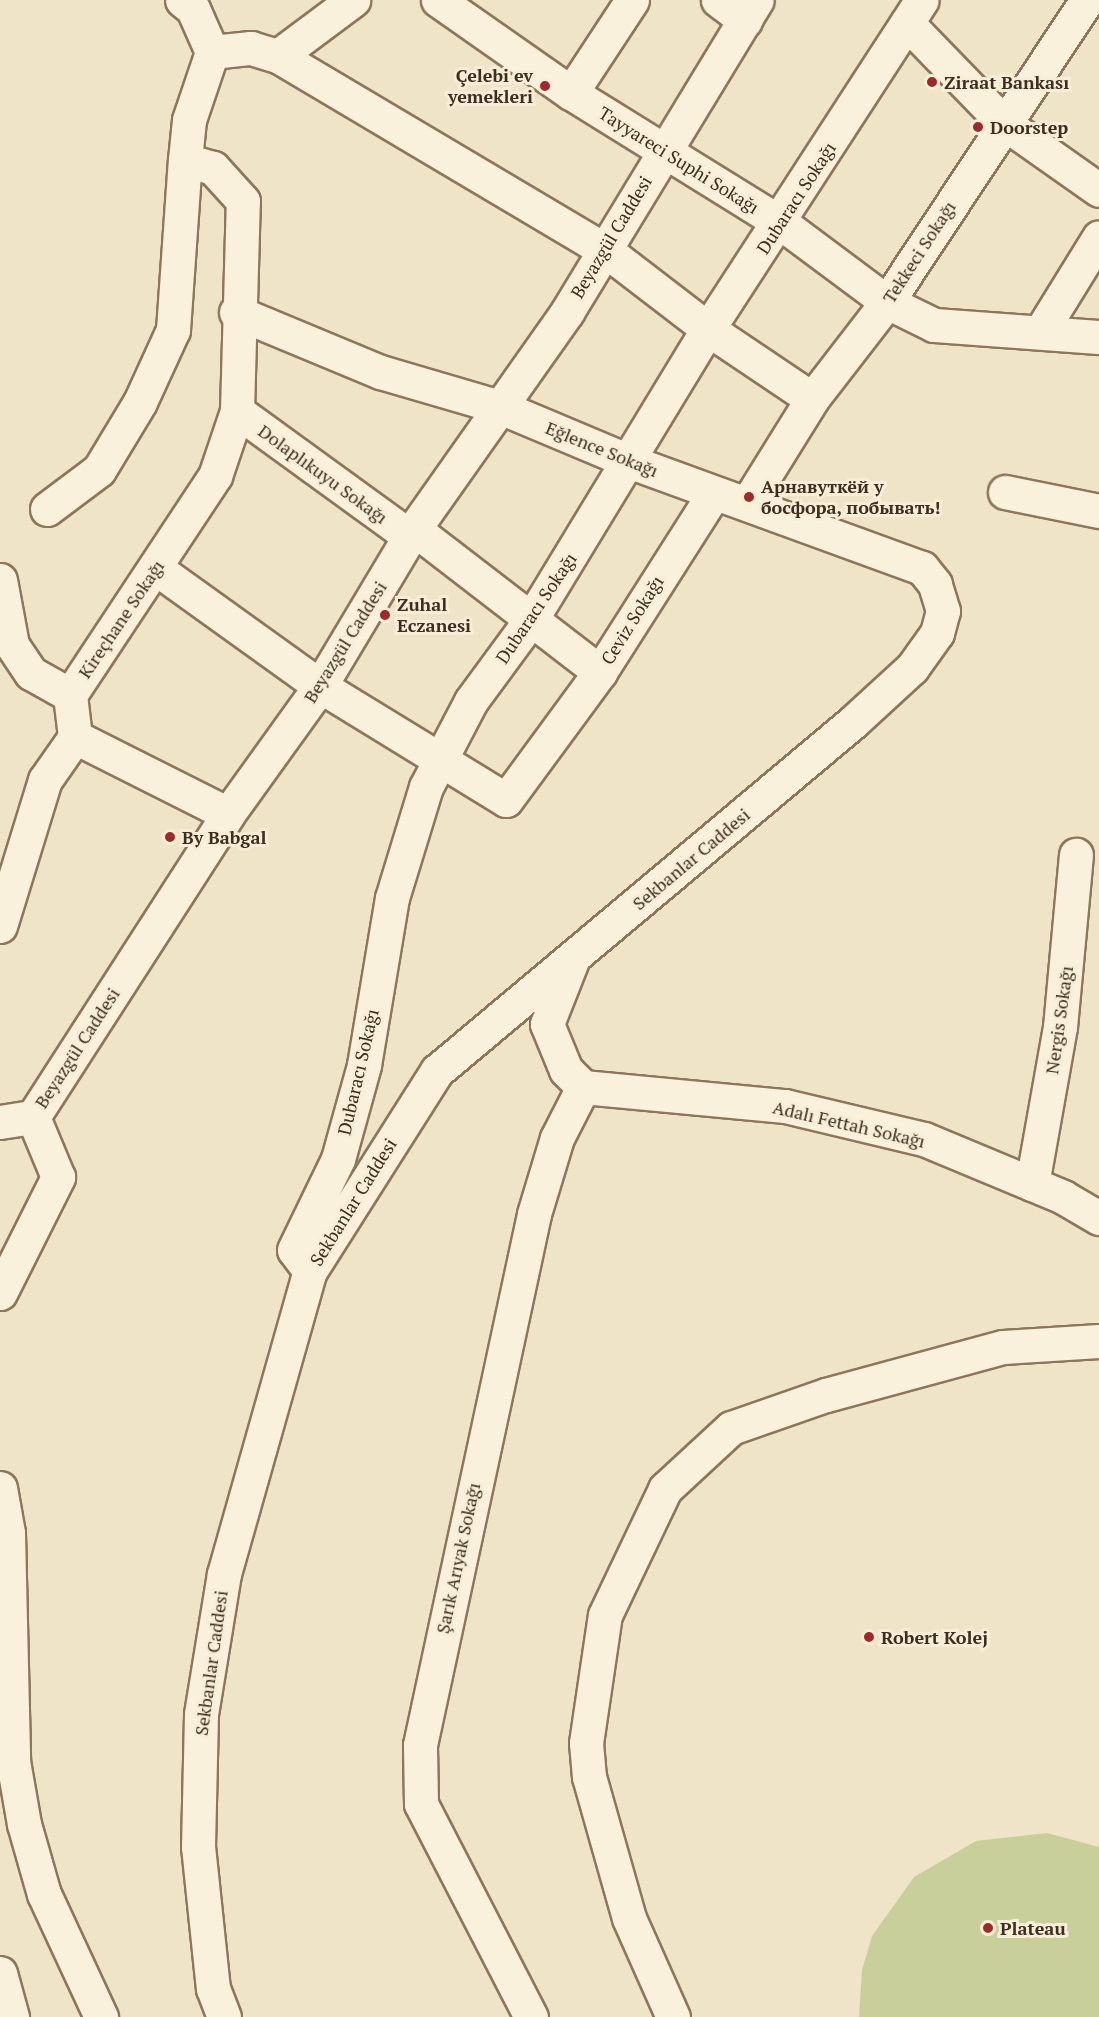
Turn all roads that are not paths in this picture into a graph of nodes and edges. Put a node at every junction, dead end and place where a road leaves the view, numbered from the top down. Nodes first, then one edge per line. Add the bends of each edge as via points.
1 (182, 0) edge
2 (353, 0) edge
3 (438, 0) edge
4 (632, 0) edge
5 (718, 0) edge
6 (1088, 0) edge
7 (912, 9) edge
8 (751, 10) edge
9 (212, 52) junction
10 (278, 56) junction
11 (571, 93) junction
12 (1004, 123) junction
13 (662, 150) junction
14 (184, 160) junction
15 (1099, 190) edge
16 (781, 223) junction
17 (1099, 237) edge
18 (605, 250) junction
19 (887, 302) junction
20 (236, 312) junction
21 (708, 329) junction
22 (1041, 332) junction
23 (1099, 337) edge
24 (812, 399) junction
25 (500, 407) junction
26 (237, 411) junction
27 (631, 462) junction
28 (1005, 492) dead end
29 (714, 493) junction
30 (748, 502) junction
31 (46, 509) dead end
32 (1099, 511) edge
33 (411, 532) junction
34 (157, 569) junction
35 (0, 580) edge
36 (943, 611) joint
37 (532, 618) junction
38 (600, 672) junction
39 (320, 686) junction
40 (70, 695) junction
41 (75, 737) junction
42 (441, 763) junction
43 (228, 814) junction
44 (1077, 855) dead end
45 (0, 926) edge
46 (573, 957) junction
47 (583, 1086) junction
48 (33, 1117) junction
49 (0, 1122) edge
50 (1032, 1184) junction
51 (1099, 1218) edge
52 (310, 1271) junction
53 (0, 1293) edge
54 (1099, 1341) edge
55 (0, 1488) edge
56 (0, 1973) edge
57 (12, 2017) edge
58 (101, 2017) edge
59 (224, 2017) edge
60 (531, 2017) edge
61 (673, 2017) edge

1 - 9 street via 193,9
2 - 10 street
3 - 11 street, Tayyareci Suphi Sokağı
4 - 11 street
5 - 8 street
6 - 12 street, Tekkeci Sokağı
7 - 12 street
7 - 16 street, Dubaracı Sokağı
8 - 13 street, Beyazgül Caddesi
9 - 10 street via 250,48
9 - 14 street via 189,120
10 - 18 street
11 - 13 street, Tayyareci Suphi Sokağı
12 - 15 street
12 - 19 street, Tekkeci Sokağı
13 - 16 street, Tayyareci Suphi Sokağı
13 - 18 street, Beyazgül Caddesi
14 - 20 street, Kireçhane Sokağı via 213,168 243,201
14 - 31 street via 173,330 140,402 99,470
16 - 19 street, Tayyareci Suphi Sokağı
16 - 21 street, Dubaracı Sokağı
17 - 22 street
18 - 21 street
18 - 25 street, Beyazgül Caddesi
19 - 22 street, Tayyareci Suphi Sokağı via 934,325
19 - 24 street, Tekkeci Sokağı
20 - 25 street, Eğlence Sokağı via 380,372
20 - 26 street, Kireçhane Sokağı
21 - 24 street
21 - 27 street, Dubaracı Sokağı
22 - 23 street, Tayyareci Suphi Sokağı
24 - 30 street, Tekkeci Sokağı
25 - 27 street, Eğlence Sokağı
25 - 33 street, Beyazgül Caddesi
26 - 33 street, Dolaplıkuyu Sokağı
26 - 34 street, Kireçhane Sokağı via 215,476
27 - 29 street, Eğlence Sokağı
27 - 37 street, Dubaracı Sokağı
28 - 32 street
29 - 30 street, Eğlence Sokağı
29 - 38 street, Ceviz Sokağı
30 - 36 street, Eğlence Sokağı via 921,568 935,584
33 - 37 street, Ceviz Sokağı
33 - 39 street, Beyazgül Caddesi
34 - 39 street
34 - 40 street, Kireçhane Sokağı
35 - 40 street via 12,645 31,673
36 - 46 street, Sekbanlar Caddesi via 937,633 912,668
37 - 38 street, Ceviz Sokağı
37 - 42 street, Dubaracı Sokağı via 471,701
38 - 42 street via 506,800
39 - 42 street
39 - 43 street, Beyazgül Caddesi
40 - 41 street, Kireçhane Sokağı
41 - 43 street
41 - 45 street via 45,780
42 - 52 street, Dubaracı Sokağı via 426,787 392,898 364,1065 338,1159 294,1250
43 - 48 street, Beyazgül Caddesi
44 - 50 street, Nergis Sokağı via 1060,1027
46 - 47 street via 547,1024 566,1070
46 - 52 street, Sekbanlar Caddesi via 437,1071
47 - 50 street, Adalı Fettah Sokağı via 785,1106 924,1139
47 - 60 street, Şarık Arıyak Sokağı via 557,1138 534,1214 420,1745 421,1804
48 - 49 street
48 - 53 street, Beyazgül Caddesi via 58,1177
50 - 51 street, Adalı Fettah Sokağı
52 - 59 street, Sekbanlar Caddesi via 224,1574 201,1714 198,1847 213,1989
54 - 61 street via 1003,1347 731,1428 665,1489 605,1615 586,1743 589,1778 630,1918
55 - 58 street via 8,1533 13,1761 24,1824 44,1894
56 - 57 street

